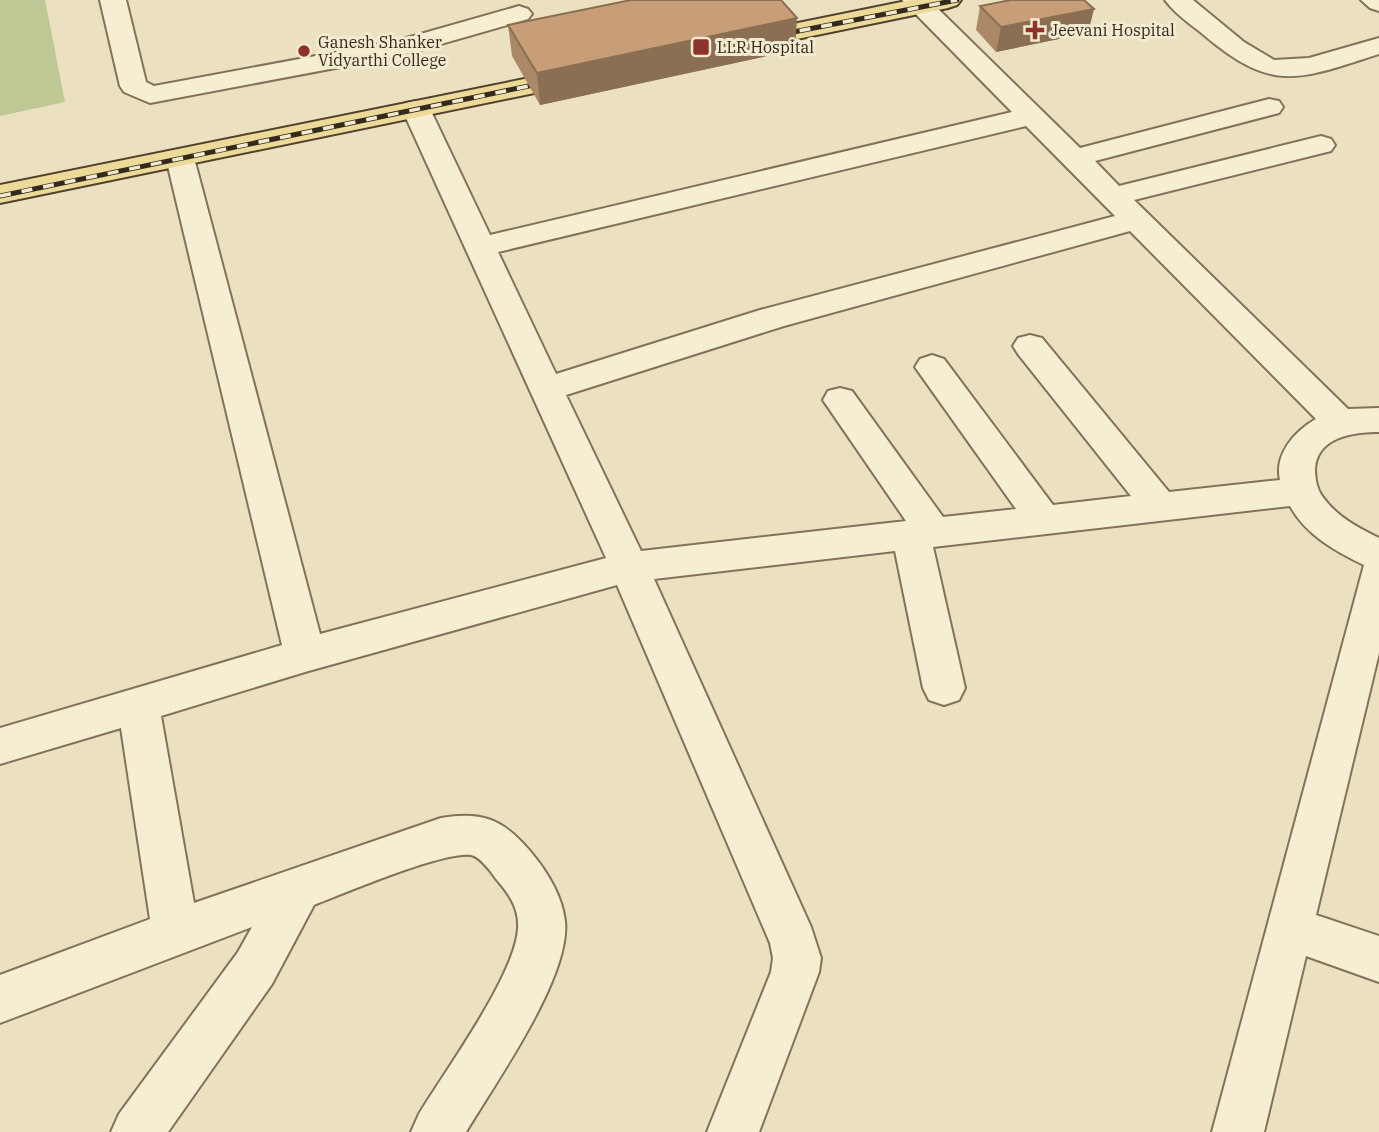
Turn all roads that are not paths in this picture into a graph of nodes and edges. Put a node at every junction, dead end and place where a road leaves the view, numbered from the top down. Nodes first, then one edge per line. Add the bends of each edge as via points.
1 (113, 0) edge
2 (1178, 0) edge
3 (1374, 0) edge
4 (921, 1) edge
5 (1379, 3) edge
6 (522, 18) edge
7 (720, 41) edge
8 (1379, 46) edge
9 (1269, 107) dead end
10 (416, 109) junction
11 (1032, 116) junction
12 (274, 132) junction
13 (1321, 145) dead end
14 (180, 158) junction
15 (1074, 158) junction
16 (0, 181) edge
17 (0, 194) edge
18 (1113, 196) junction
19 (1136, 220) junction
20 (480, 247) junction
21 (1030, 346) dead end
22 (932, 367) dead end
23 (546, 389) junction
24 (840, 400) dead end
25 (1379, 420) edge
26 (1340, 422) junction
27 (1301, 491) junction
28 (1160, 507) junction
29 (1044, 520) junction
30 (923, 534) junction
31 (1379, 555) edge
32 (629, 567) junction
33 (1379, 573) edge
34 (305, 655) junction
35 (944, 688) dead end
36 (138, 705) junction
37 (0, 746) edge
38 (298, 888) junction
39 (1289, 928) junction
40 (176, 932) junction
41 (1379, 959) edge
42 (0, 999) edge
43 (137, 1132) edge
44 (437, 1132) edge
45 (733, 1132) edge
46 (1238, 1132) edge

1 - 6 street via 134,86 150,95 399,48
2 - 8 street via 1268,67 1298,67
3 - 5 street
4 - 7 main road
4 - 11 street
9 - 15 street
10 - 12 main road
10 - 12 main road via 604,65 531,70
10 - 20 street
11 - 15 street
11 - 20 street
12 - 14 main road
12 - 16 main road
13 - 18 street
14 - 17 main road
14 - 34 street
15 - 18 street
18 - 19 street
19 - 23 street via 772,318
19 - 26 street
20 - 23 street
21 - 28 street
22 - 29 street
23 - 32 street
24 - 30 street
25 - 26 street
26 - 27 street via 1317,432 1302,447 1296,468
27 - 28 street
27 - 31 street via 1332,529
28 - 29 street
29 - 30 street
30 - 32 street
30 - 35 street
32 - 34 street
32 - 45 street via 783,913 797,958
33 - 39 street
34 - 36 street
36 - 37 street
36 - 40 street
38 - 40 street
38 - 43 street via 255,968
38 - 44 street via 466,833 492,839 531,885 542,914 537,961
39 - 41 street
39 - 46 street
40 - 42 street

